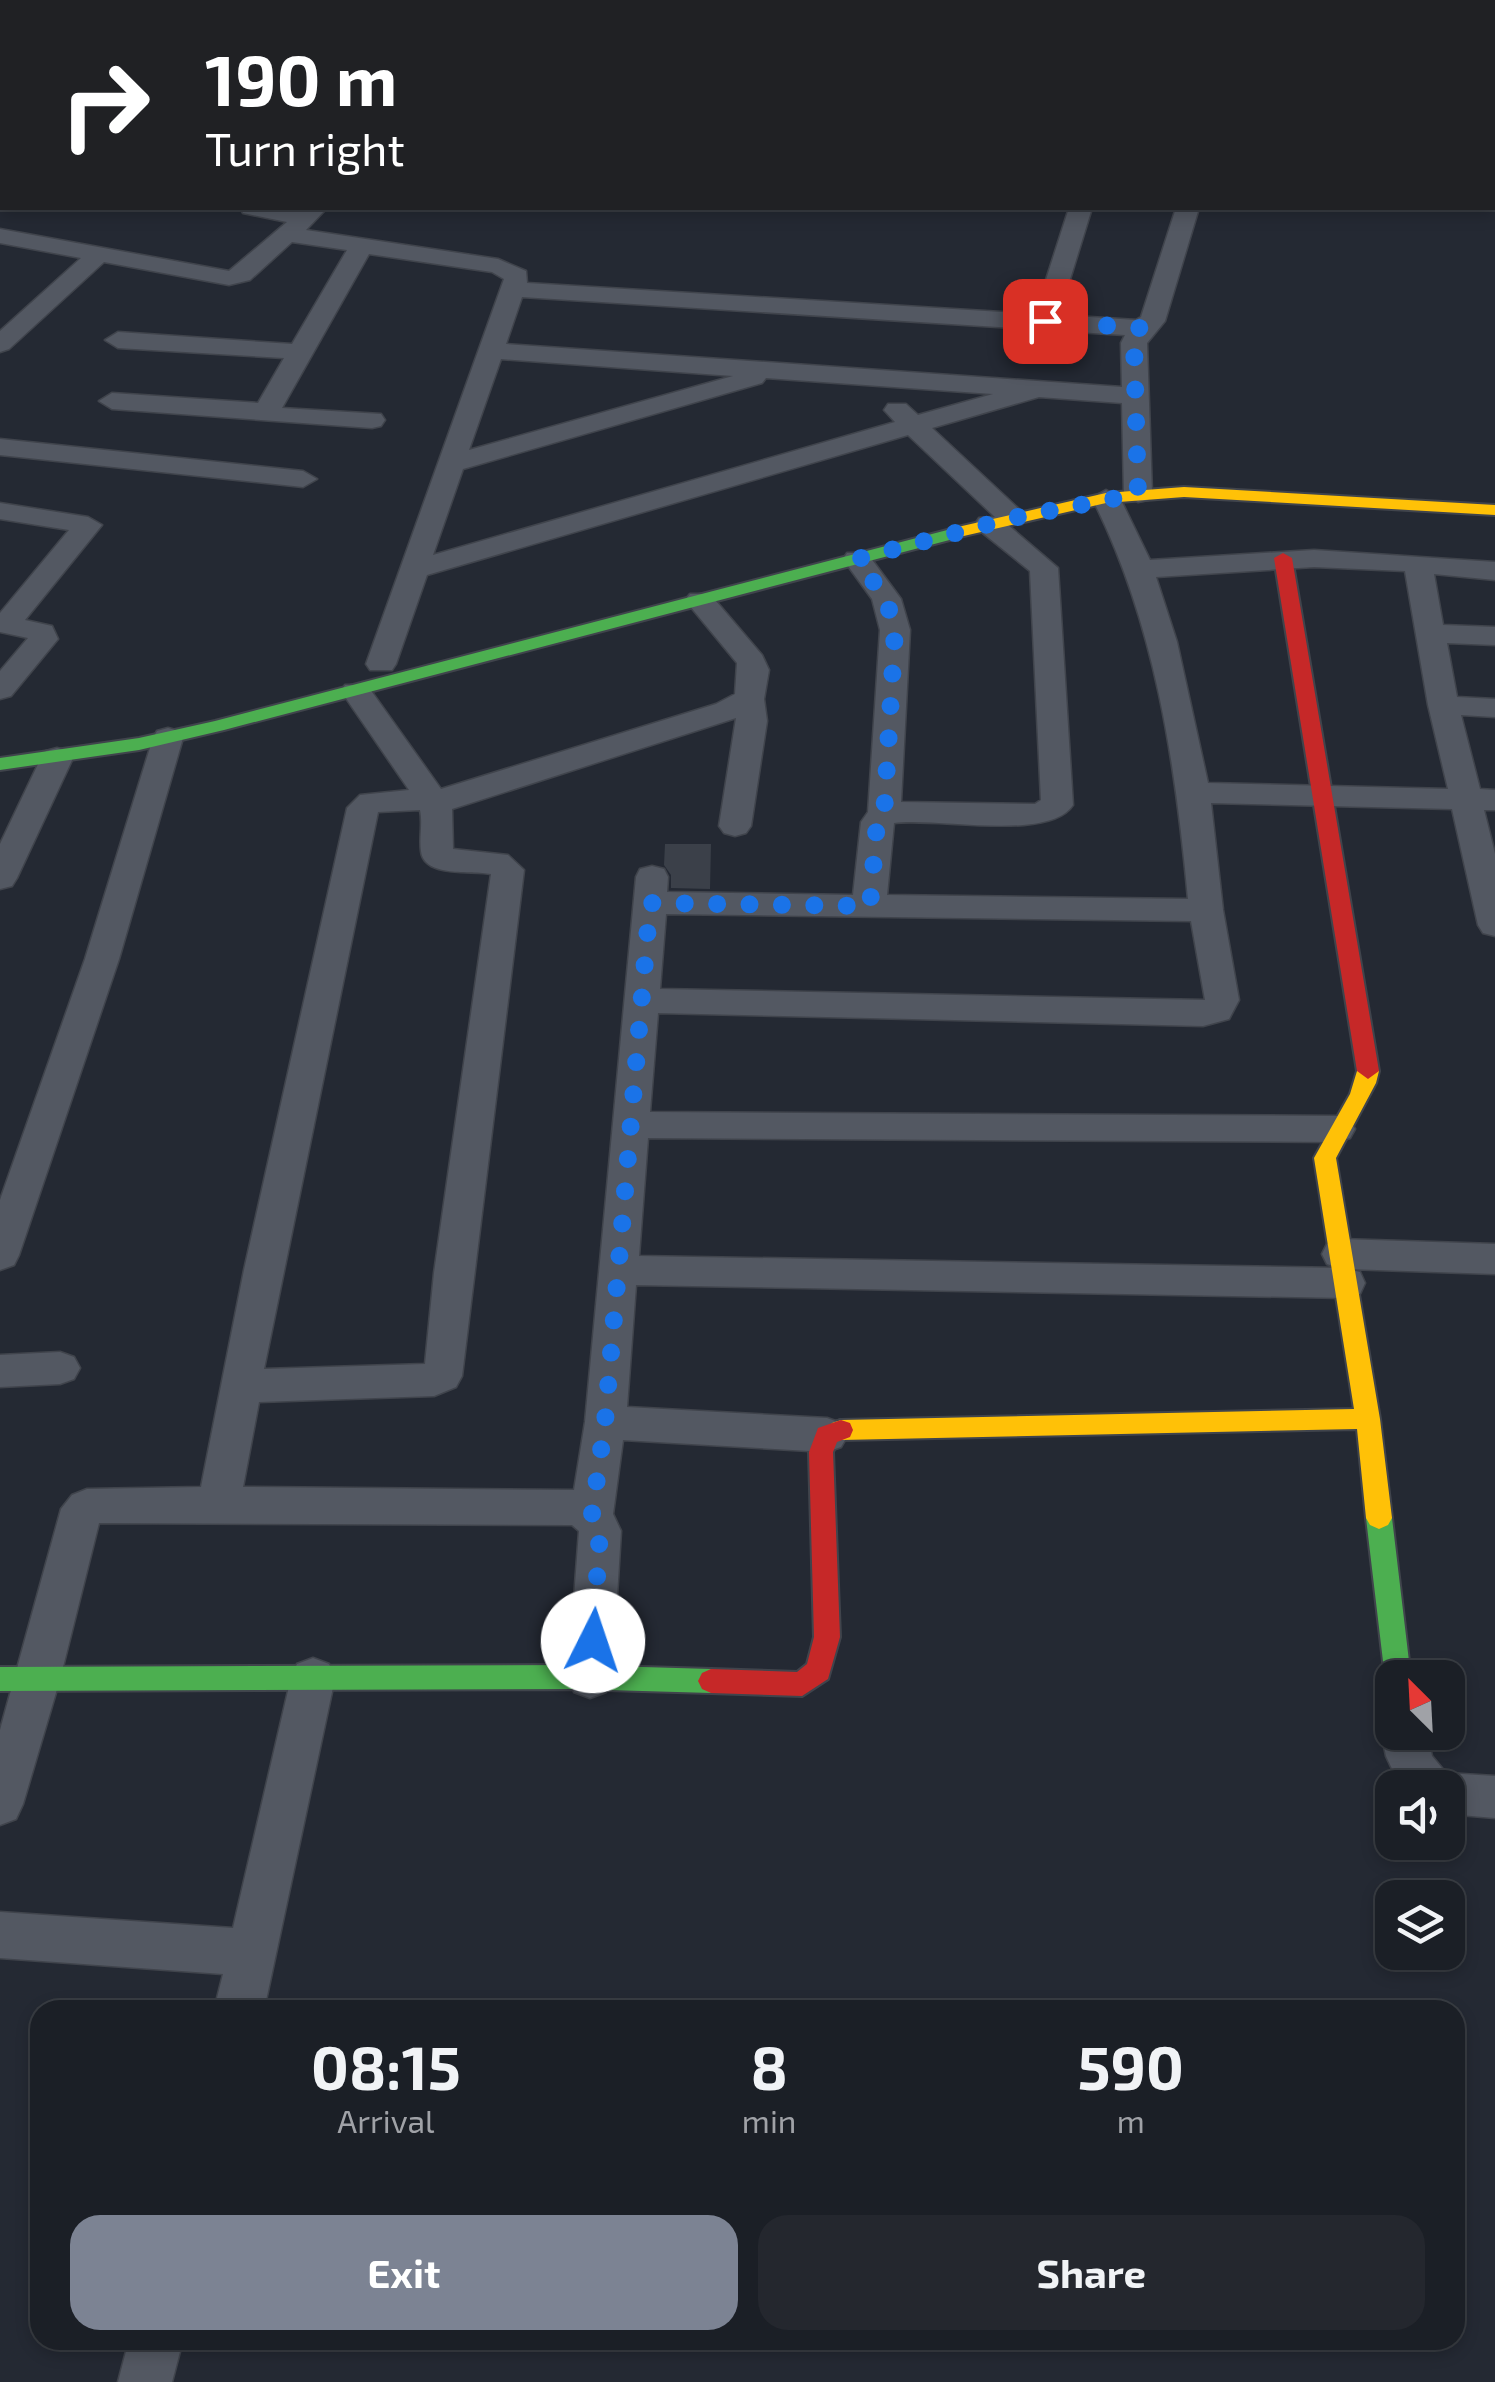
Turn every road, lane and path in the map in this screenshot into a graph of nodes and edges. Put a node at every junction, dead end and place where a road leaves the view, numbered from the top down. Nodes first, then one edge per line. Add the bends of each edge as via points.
1 (260, 210) edge
2 (1080, 210) edge
3 (1187, 210) edge
4 (302, 220) edge
5 (0, 236) edge
6 (360, 248) junction
7 (98, 254) junction
8 (512, 289) junction
9 (1045, 321) junction
10 (1141, 328) junction
11 (118, 340) dead end
12 (0, 344) edge
13 (492, 351) junction
14 (302, 352) junction
15 (777, 371) junction
16 (860, 376) junction
17 (1038, 389) junction
18 (1136, 396) junction
19 (112, 401) dead end
20 (268, 412) junction
21 (372, 420) dead end
22 (913, 425) junction
23 (0, 447) edge
24 (453, 464) junction
25 (304, 480) dead end
26 (1138, 494) junction
27 (1106, 498) junction
28 (1495, 510) edge
29 (0, 511) edge
30 (1000, 521) junction
31 (1283, 558) junction
32 (857, 559) junction
33 (1418, 564) junction
34 (416, 569) junction
35 (1142, 570) junction
36 (1495, 571) edge
37 (700, 600) junction
38 (3, 623) edge
39 (1431, 633) junction
40 (1495, 636) edge
41 (381, 664) dead end
42 (0, 690) edge
43 (356, 691) junction
44 (749, 699) junction
45 (1444, 705) junction
46 (1495, 708) edge
47 (168, 738) junction
48 (57, 758) junction
49 (0, 764) edge
50 (1194, 793) junction
51 (1324, 795) junction
52 (1480, 800) edge
53 (434, 802) junction
54 (884, 815) junction
55 (735, 826) dead end
56 (0, 878) edge
57 (870, 906) junction
58 (1206, 910) junction
59 (1495, 924) edge
60 (641, 1001) junction
61 (630, 1125) junction
62 (1337, 1129) junction
63 (0, 1255) edge
64 (1495, 1259) edge
65 (1343, 1268) junction
66 (618, 1270) junction
67 (60, 1368) dead end
68 (0, 1371) edge
69 (242, 1386) junction
70 (1368, 1418) junction
71 (605, 1422) junction
72 (827, 1435) junction
73 (219, 1505) junction
74 (592, 1514) junction
75 (1396, 1660) edge
76 (314, 1678) junction
77 (590, 1678) junction
78 (19, 1679) edge
79 (1465, 1794) edge
80 (1495, 1797) edge
81 (0, 1804) edge
82 (0, 1935) edge
83 (254, 1954) junction
84 (242, 2000) edge
85 (153, 2350) edge
86 (145, 2382) edge

1 - 4 street
2 - 9 street
3 - 10 street via 1152,321
4 - 6 street
4 - 7 street via 241,275 229,278
5 - 7 street
6 - 8 street via 510,269 517,276
6 - 14 street
7 - 12 street
8 - 9 street
8 - 13 street
9 - 10 street
10 - 18 street via 1134,343
11 - 14 street
13 - 15 street
13 - 24 street
14 - 20 street
15 - 16 street
15 - 24 street
16 - 17 street
16 - 22 street
17 - 18 street
17 - 22 street
18 - 26 street
19 - 20 street
20 - 21 street
22 - 30 street
22 - 34 street
23 - 25 street
24 - 34 street
26 - 27 street
26 - 28 street
27 - 30 street
27 - 35 street
29 - 38 street via 88,525
30 - 32 street
30 - 54 street via 1044,568 1057,805 1040,814
31 - 33 street
31 - 35 street
31 - 51 street
32 - 37 street
32 - 54 street via 886,599 895,630
33 - 36 street
33 - 39 street
34 - 41 street
35 - 50 street via 1160,623
37 - 43 street
37 - 44 street via 751,661
38 - 42 street via 34,628 43,639
39 - 40 street
39 - 45 street
43 - 47 street
43 - 53 street
44 - 53 street via 728,712
44 - 55 street via 752,721
45 - 46 street
45 - 52 street
47 - 48 street
47 - 63 street via 102,959
48 - 49 street
48 - 56 street
50 - 51 street
50 - 58 street
51 - 52 street
51 - 62 street via 1368,1078
52 - 59 street
53 - 69 street via 384,801 363,808
53 - 69 street via 436,855 508,870 442,1376
54 - 57 street via 877,822
57 - 58 street
57 - 60 street via 651,890
58 - 60 street via 1222,1000 1218,1010 1203,1014
60 - 61 street
61 - 62 street
61 - 66 street
62 - 65 street via 1325,1158
64 - 65 street
65 - 66 street
65 - 70 street
66 - 71 street
67 - 68 street
69 - 73 street
70 - 72 street via 846,1429
70 - 75 street
71 - 72 street
71 - 74 street
72 - 77 street via 820,1452 827,1637 819,1671 802,1684
73 - 74 street via 572,1507
73 - 78 street via 88,1507 76,1522
74 - 77 street via 600,1531
76 - 77 street
76 - 78 street
76 - 83 street
78 - 81 street
79 - 80 street
82 - 83 street
83 - 84 street
85 - 86 street

